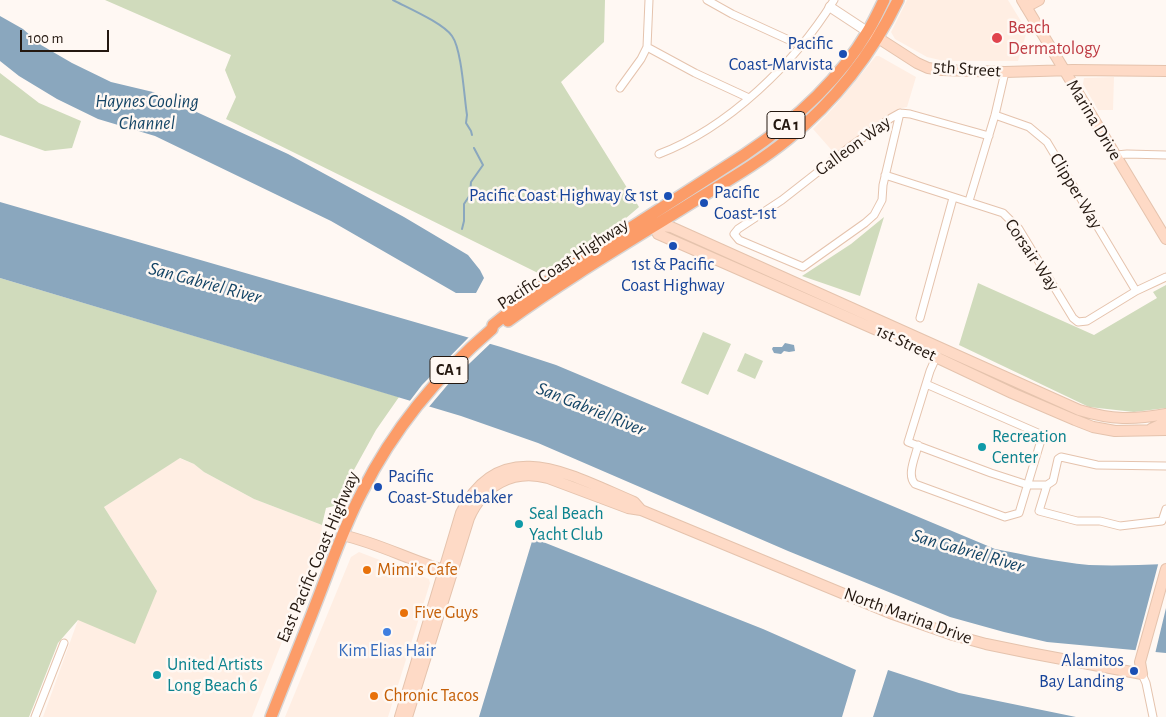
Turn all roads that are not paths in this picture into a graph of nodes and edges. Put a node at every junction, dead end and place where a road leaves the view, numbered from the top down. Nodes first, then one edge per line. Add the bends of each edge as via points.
1 (649, 0) edge
2 (707, 0) edge
3 (884, 0) edge
4 (898, 0) edge
5 (1039, 0) edge
6 (832, 3) edge
7 (1024, 4) edge
8 (873, 35) junction
9 (802, 46) junction
10 (647, 47) junction
11 (1064, 70) junction
12 (1166, 70) edge
13 (1006, 72) junction
14 (620, 88) dead end
15 (749, 98) junction
16 (900, 113) junction
17 (995, 115) junction
18 (989, 136) junction
19 (659, 154) dead end
20 (1116, 155) junction
21 (1166, 155) edge
22 (885, 175) junction
23 (953, 198) junction
24 (969, 201) junction
25 (643, 220) junction
26 (654, 226) junction
27 (1166, 239) edge
28 (1166, 277) edge
29 (1136, 291) junction
30 (920, 318) dead end
31 (491, 330) junction
32 (938, 352) junction
33 (926, 384) junction
34 (1166, 414) edge
35 (1166, 422) edge
36 (1166, 430) edge
37 (1145, 431) junction
38 (918, 445) junction
39 (1166, 466) edge
40 (1028, 485) junction
41 (1047, 485) junction
42 (1166, 509) edge
43 (342, 535) junction
44 (1166, 569) edge
45 (448, 572) junction
46 (64, 643) dead end
47 (1142, 674) junction
48 (35, 717) edge
49 (271, 717) edge
50 (400, 717) edge
51 (407, 717) edge
52 (1153, 717) edge

1 - 10 street
2 - 9 street
3 - 8 highway, Pacific Coast Highway / CA 1
4 - 8 highway, Pacific Coast Highway / CA 1
5 - 7 main road
6 - 8 street
6 - 9 street
7 - 11 main road, Marina Drive
8 - 13 main road, 5th Street via 928,68
8 - 25 highway, Pacific Coast Highway / CA 1 via 812,101 773,136
8 - 26 highway, Pacific Coast Highway / CA 1 via 837,93 787,140
9 - 15 street
10 - 14 street
10 - 15 street
11 - 12 main road, 5th Street
11 - 13 main road, 5th Street
11 - 20 main road, Marina Drive
13 - 17 street
15 - 19 street via 703,131
16 - 18 street, Galleon Way
16 - 22 street
16 - 22 street, Galleon Way via 734,234 739,240 803,267 874,215 882,200
17 - 18 street
17 - 29 street, Clipper Way via 1029,127 1047,142
18 - 24 street
20 - 21 street
20 - 27 main road, Marina Drive
22 - 23 street, Corsair Way
23 - 24 street, Corsair Way
23 - 30 street
24 - 29 street, Corsair Way via 1003,213 1012,221 1073,318 1081,323
25 - 26 main road, 1st Street
25 - 31 highway, Pacific Coast Highway / CA 1 via 545,283
26 - 31 highway, Pacific Coast Highway / CA 1
26 - 32 main road, 1st Street via 658,234 904,342
28 - 29 street
31 - 43 highway, East Pacific Coast Highway / CA 1 via 441,378 412,413 362,491
32 - 33 street
32 - 34 main road, 1st Street via 1106,418 1139,419
32 - 37 main road, 1st Street via 1012,393 1093,427
33 - 38 street via 908,442
33 - 40 street via 1041,434
35 - 37 main road, 1st Street
36 - 37 main road
38 - 40 street
38 - 40 street via 911,480 961,502 1005,518 1013,516 1019,513
39 - 41 street via 1097,465 1061,457 1053,481
40 - 41 street
41 - 42 street via 1039,511 1077,521 1100,521 1120,526 1162,521
43 - 45 main road
43 - 49 highway, East Pacific Coast Highway / CA 1
44 - 47 main road via 1140,662
45 - 47 main road, North Marina Drive via 482,490 511,478 540,476 641,510 890,613 953,635 1021,652
45 - 50 main road
45 - 51 main road
46 - 48 street
47 - 52 street

